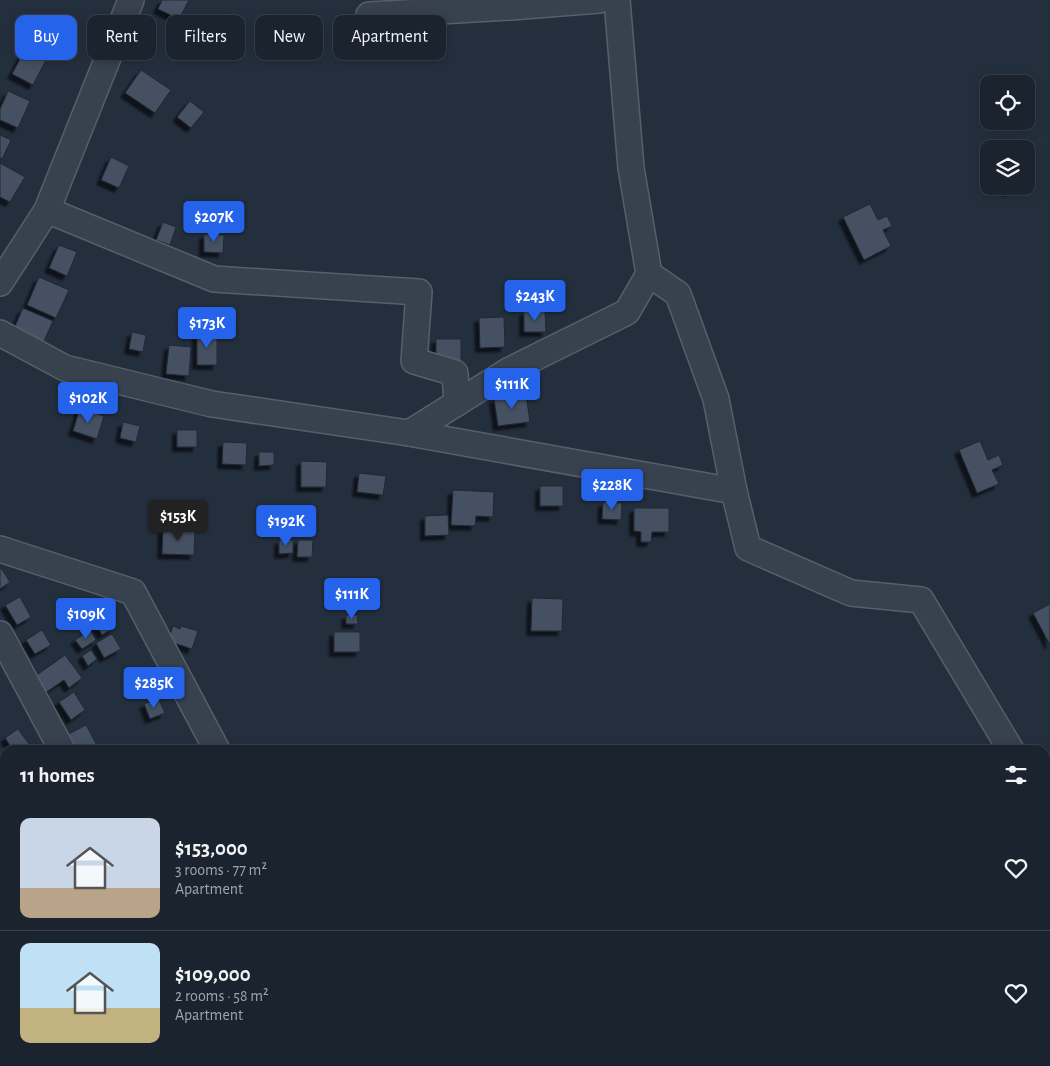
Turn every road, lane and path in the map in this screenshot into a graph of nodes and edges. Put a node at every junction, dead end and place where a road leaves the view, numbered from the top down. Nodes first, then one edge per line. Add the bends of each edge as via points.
1 (131, 0) edge
2 (599, 0) edge
3 (618, 0) edge
4 (369, 15) dead end
5 (47, 210) junction
6 (649, 274) junction
7 (0, 283) edge
8 (0, 333) edge
9 (457, 403) junction
10 (409, 433) junction
11 (734, 491) junction
12 (0, 549) edge
13 (0, 634) edge
14 (59, 745) edge
15 (214, 745) edge
16 (1008, 745) edge

1 - 5 street
2 - 4 street
3 - 6 street via 631,168
5 - 7 street
5 - 9 street via 214,279 419,292 414,361 455,373
6 - 9 street via 627,312 508,372
6 - 11 street via 678,294 716,399
8 - 10 street via 65,368 212,404
9 - 10 street
10 - 11 street
11 - 16 street via 748,548 851,592 921,600
12 - 15 street via 133,592
13 - 14 street

